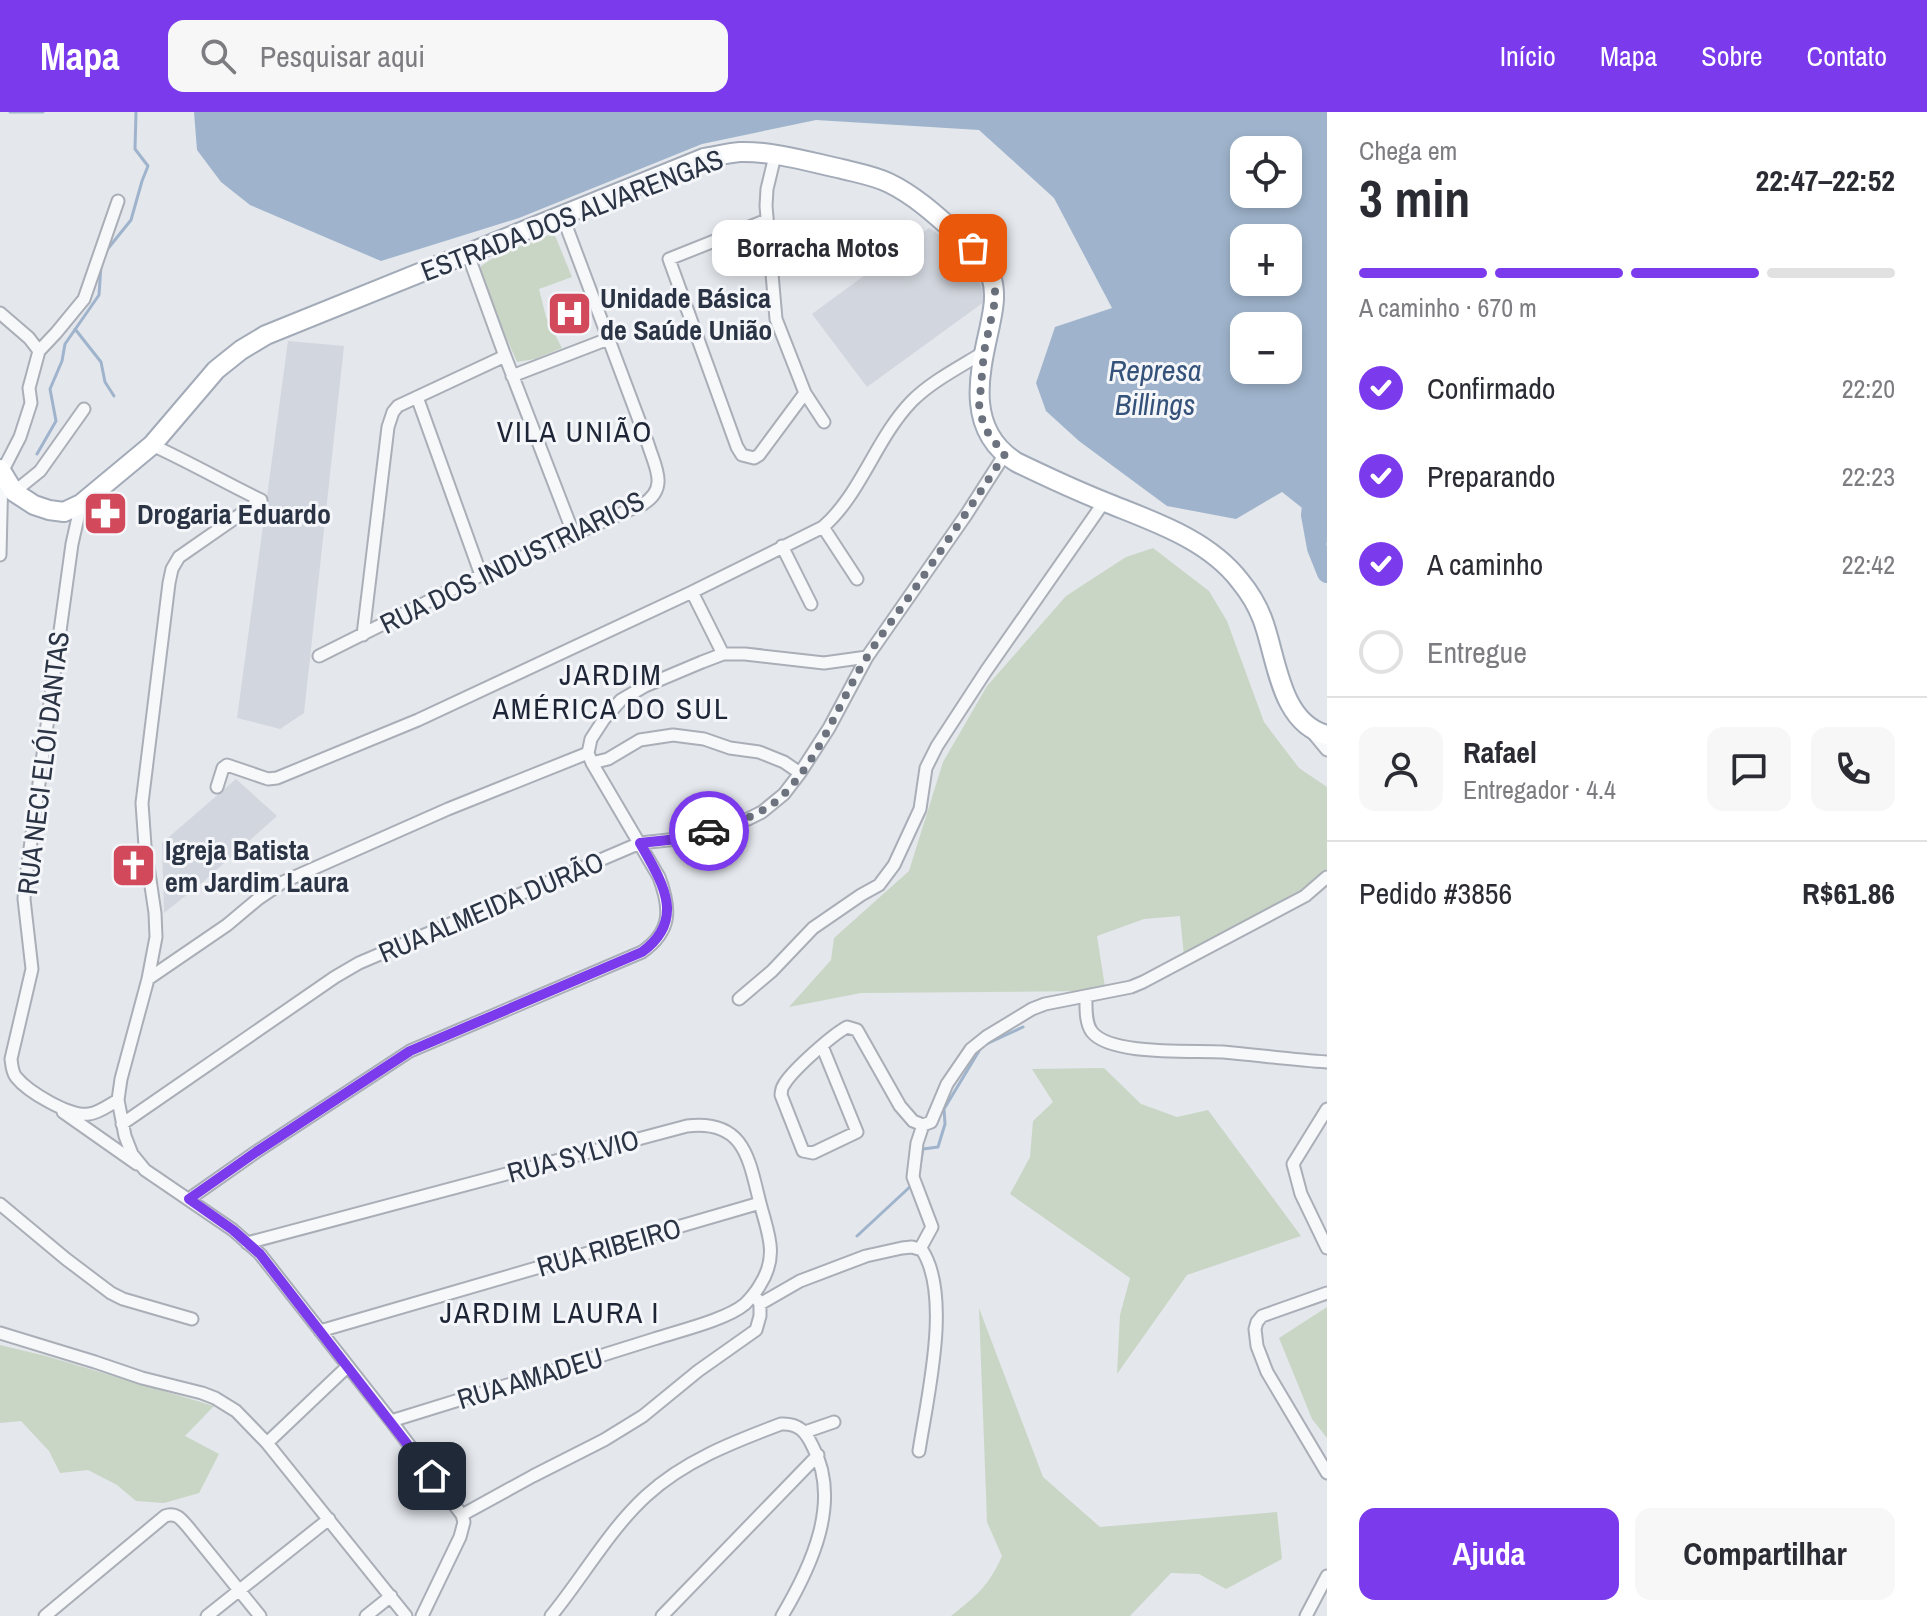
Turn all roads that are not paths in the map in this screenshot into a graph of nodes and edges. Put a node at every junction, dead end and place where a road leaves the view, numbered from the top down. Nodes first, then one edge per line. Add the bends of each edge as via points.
1 (775, 156) junction
2 (118, 201) dead end
3 (562, 215) junction
4 (767, 220) junction
5 (467, 252) junction
6 (0, 313) edge
7 (608, 339) junction
8 (39, 351) junction
9 (984, 352) junction
10 (505, 356) junction
11 (512, 376) junction
12 (805, 393) junction
13 (417, 397) junction
14 (84, 409) dead end
15 (824, 422) dead end
16 (152, 445) junction
17 (1005, 454) junction
18 (1, 471) edge
19 (14, 492) junction
20 (1104, 502) junction
21 (81, 504) junction
22 (823, 527) junction
23 (574, 535) junction
24 (782, 546) junction
25 (0, 555) edge
26 (481, 575) junction
27 (857, 579) dead end
28 (692, 592) junction
29 (811, 604) dead end
30 (363, 635) junction
31 (723, 654) junction
32 (319, 656) dead end
33 (867, 657) junction
34 (1307, 725) junction
35 (1327, 735) edge
36 (1327, 750) edge
37 (590, 758) junction
38 (800, 773) junction
39 (217, 787) dead end
40 (640, 843) junction
41 (1327, 877) edge
42 (148, 979) junction
43 (1086, 996) junction
44 (739, 999) dead end
45 (822, 1046) junction
46 (8, 1062) edge
47 (1327, 1062) edge
48 (118, 1100) junction
49 (53, 1104) junction
50 (1327, 1109) edge
51 (122, 1124) junction
52 (923, 1125) junction
53 (145, 1170) junction
54 (189, 1199) junction
55 (760, 1203) junction
56 (0, 1204) edge
57 (247, 1243) junction
58 (1327, 1248) edge
59 (921, 1249) junction
60 (1327, 1293) edge
61 (757, 1299) junction
62 (192, 1319) dead end
63 (320, 1331) junction
64 (0, 1333) edge
65 (347, 1367) junction
66 (391, 1421) junction
67 (834, 1422) dead end
68 (805, 1432) junction
69 (267, 1443) junction
70 (919, 1451) dead end
71 (820, 1461) junction
72 (1327, 1473) edge
73 (462, 1515) junction
74 (329, 1519) junction
75 (1327, 1576) edge
76 (239, 1590) junction
77 (391, 1596) junction
78 (45, 1616) edge
79 (207, 1616) edge
80 (260, 1616) edge
81 (366, 1616) edge
82 (406, 1616) edge
83 (422, 1616) edge
84 (551, 1616) edge
85 (662, 1616) edge
86 (782, 1616) edge
87 (1306, 1616) edge

1 - 3 main road, ESTRADA DOS ALVARENGAS via 739,152 704,158
1 - 4 street
1 - 9 main road, ESTRADA DOS ALVARENGAS via 886,181 973,248 985,261 995,289
2 - 8 street via 84,299
3 - 5 main road, ESTRADA DOS ALVARENGAS
3 - 7 street, RUA DOS INDUSTRIARIOS
4 - 12 street via 776,319
4 - 12 street via 669,259 742,455 759,455
5 - 10 street
5 - 16 main road, ESTRADA DOS ALVARENGAS via 241,350 216,370
6 - 8 street
7 - 11 street
7 - 23 street, RUA DOS INDUSTRIARIOS via 658,484 643,504
8 - 18 street via 29,388 31,403
9 - 17 main road, ESTRADA DOS ALVARENGAS via 979,408 990,437
9 - 22 street via 913,400 835,517
10 - 11 street
10 - 13 street
11 - 23 street
12 - 15 street
13 - 26 street
13 - 30 street via 398,406 388,427
14 - 19 street via 40,471
16 - 21 main road, ESTRADA DOS ALVARENGAS
16 - 42 street via 261,500 179,557 172,569 142,803 156,937
17 - 20 main road, ESTRADA DOS ALVARENGAS
17 - 33 street, RUA ALMEIDA DURÃO
18 - 19 main road
18 - 25 street
19 - 21 main road via 49,510 64,512
20 - 34 main road, ESTRADA DOS ALVARENGAS via 1197,545 1239,579 1261,617 1292,707
20 - 44 street via 937,746 926,768 920,809 894,865 879,885 813,928
21 - 46 street, RUA NECI ELÓI DANTAS via 25,885 31,981
22 - 24 street
22 - 27 street
23 - 26 street, RUA DOS INDUSTRIARIOS
24 - 28 street
24 - 29 street
26 - 30 street, RUA DOS INDUSTRIARIOS
28 - 31 street
28 - 39 street via 418,720 277,778 227,765
30 - 32 street, RUA DOS INDUSTRIARIOS
31 - 33 street via 824,663
31 - 37 street via 621,700 591,739
33 - 38 street, RUA ALMEIDA DURÃO
34 - 35 main road
34 - 36 street
37 - 38 street via 608,759 640,740 673,735 759,752
37 - 40 street
37 - 42 street via 448,809 283,882
38 - 40 street, RUA ALMEIDA DURÃO via 784,794 748,819 687,838
40 - 51 street, RUA ALMEIDA DURÃO via 359,963
40 - 54 street via 667,904 664,930 650,946 410,1051
41 - 43 street via 1305,896 1156,976
42 - 48 street
43 - 47 street via 1089,1029 1117,1045
43 - 52 street via 1032,1009 977,1044 947,1084 931,1122
45 - 45 street via 781,1091 803,1151 813,1153 857,1132
45 - 52 street via 843,1029 857,1030 900,1106
46 - 49 street via 14,1075
48 - 49 street via 81,1115
48 - 51 street
49 - 53 street
50 - 58 street via 1293,1164
51 - 53 street via 132,1154
52 - 59 street via 915,1183 932,1227
53 - 54 street
54 - 57 street
55 - 57 street, RUA SYLVIO via 741,1144 728,1133 699,1124
55 - 61 street, RUA SYLVIO via 772,1248
55 - 63 street, RUA RIBEIRO
56 - 62 street via 111,1293
57 - 63 street
59 - 61 street, RUA AMADEU via 866,1256
59 - 70 street via 933,1275 935,1336
60 - 72 street via 1262,1316 1255,1329 1267,1372
61 - 66 street, RUA AMADEU via 722,1316
61 - 73 street, RUA SYLVIO via 756,1330 643,1416
63 - 65 street
64 - 69 street via 215,1398
65 - 66 street
65 - 69 street
66 - 73 street
67 - 68 street
68 - 71 street
68 - 84 street via 781,1424 684,1467 646,1496
69 - 74 street
71 - 85 street
71 - 86 street via 825,1502 813,1553
73 - 83 street via 464,1527
74 - 76 street
74 - 77 street
75 - 87 street
76 - 78 street via 179,1517 165,1516
76 - 79 street
76 - 80 street
77 - 81 street
77 - 82 street

